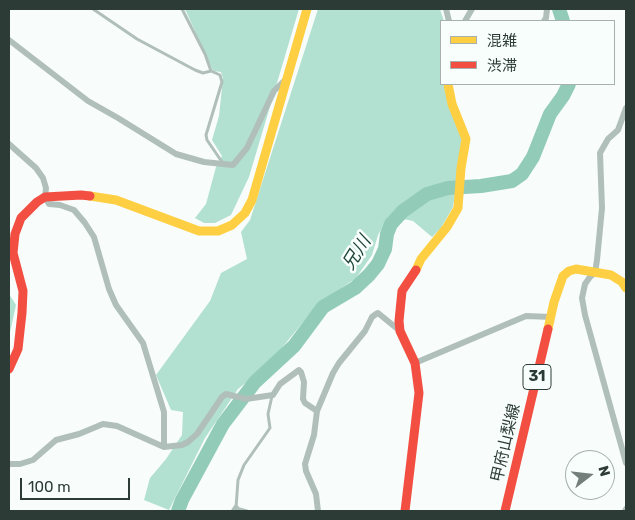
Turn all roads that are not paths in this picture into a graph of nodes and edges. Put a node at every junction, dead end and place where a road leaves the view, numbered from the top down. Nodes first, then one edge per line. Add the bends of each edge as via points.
1 (93, 9) edge
2 (182, 9) edge
3 (307, 9) edge
4 (472, 9) edge
5 (466, 20) edge
6 (9, 40) edge
7 (211, 71) junction
8 (287, 78) junction
9 (448, 85) edge
10 (626, 108) edge
11 (9, 144) edge
12 (224, 165) junction
13 (45, 197) junction
14 (595, 273) junction
15 (625, 284) edge
16 (551, 317) junction
17 (400, 331) junction
18 (415, 363) junction
19 (9, 369) edge
20 (273, 394) junction
21 (317, 411) junction
22 (164, 446) junction
23 (626, 463) edge
24 (9, 464) edge
25 (235, 510) edge
26 (247, 511) edge
27 (318, 511) edge
28 (405, 511) edge
29 (505, 511) edge

1 - 7 lane via 136,39 194,70
2 - 7 lane
3 - 8 street
4 - 5 street
6 - 12 street via 88,101 169,150 191,159
7 - 12 lane via 220,75 222,82 206,135
8 - 12 street via 274,91 247,148 233,165
8 - 13 street via 252,200 240,219 225,229 198,231 106,198
9 - 17 street via 466,139 459,203 447,227 421,259 402,290
10 - 14 street via 618,130 600,153 602,208
11 - 13 street via 40,173 46,188
13 - 19 street via 21,218 15,234 12,253 23,299 18,349
13 - 22 street via 49,204 74,210 94,237 116,305 143,343 164,412
14 - 15 street, 甲府山梨線 / 31 via 611,275
14 - 16 street, 甲府山梨線 / 31 via 576,270 563,276
14 - 23 street via 583,290 583,306
16 - 18 street via 526,316
16 - 29 street, 甲府山梨線 / 31
17 - 18 street
17 - 21 street via 378,314 372,317 333,373
18 - 28 street via 419,392
20 - 21 street via 298,370 304,382 303,399
20 - 22 street via 246,399 226,394 218,400 194,438 182,445
20 - 25 lane via 268,414 270,428 244,465 238,480
21 - 27 street via 305,464 316,494
22 - 24 street via 117,426 103,424 56,440 33,460
25 - 26 lane

